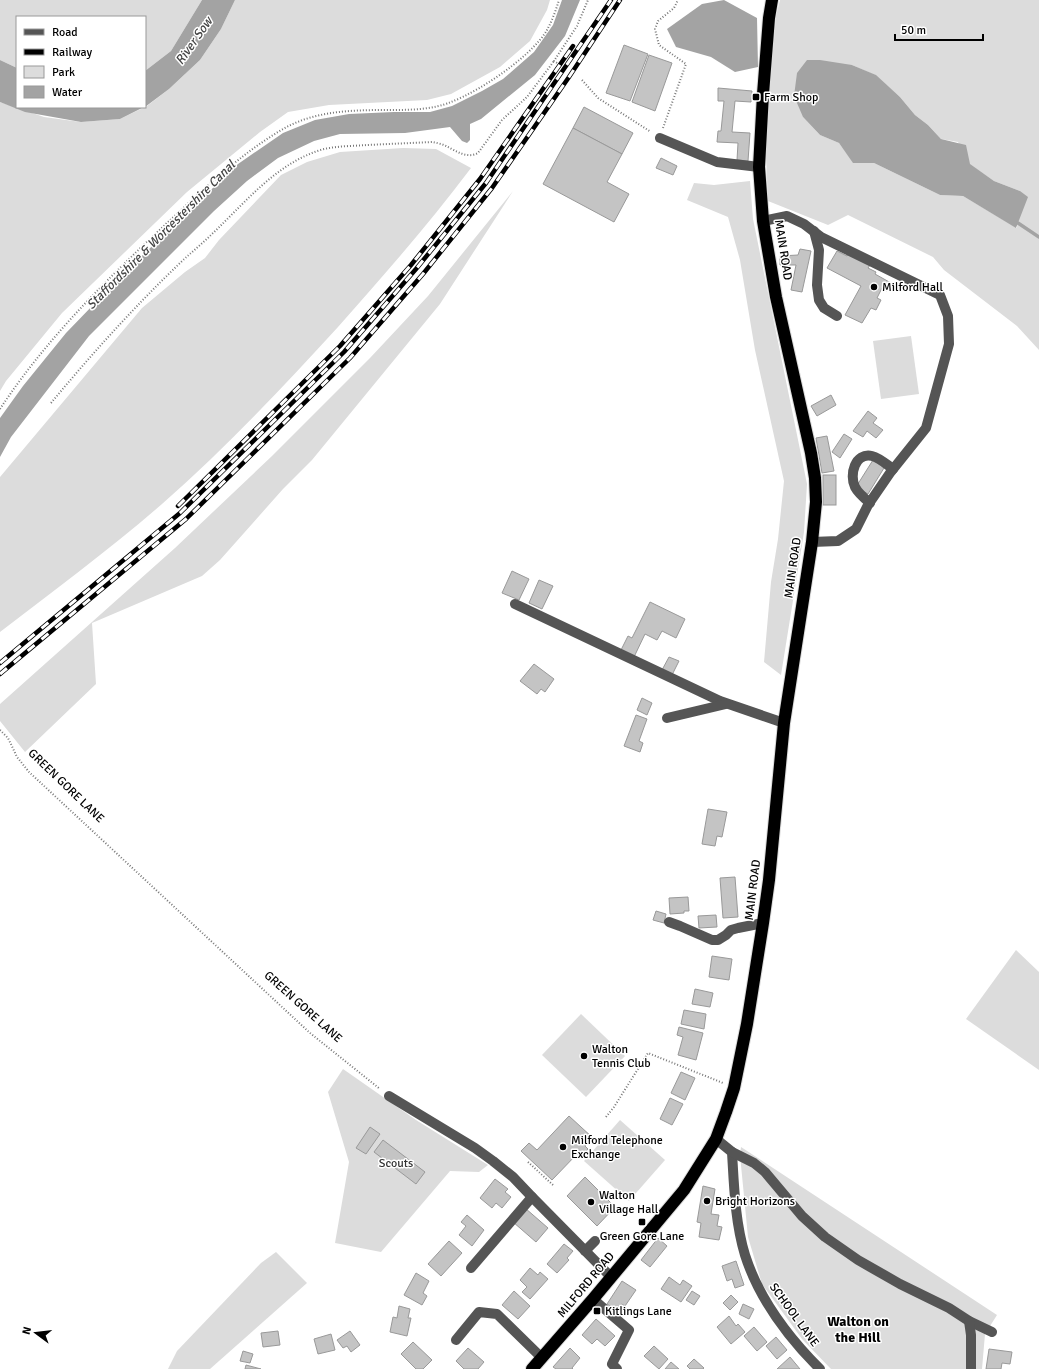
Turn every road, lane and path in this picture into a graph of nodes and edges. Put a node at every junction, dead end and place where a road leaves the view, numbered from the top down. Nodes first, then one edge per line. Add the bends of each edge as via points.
1 (559, 0) edge
2 (588, 0) edge
3 (678, 0) edge
4 (772, 0) edge
5 (582, 80) dead end
6 (660, 138) junction
7 (759, 167) junction
8 (763, 221) junction
9 (814, 231) junction
10 (837, 316) dead end
11 (51, 403) dead end
12 (0, 409) edge
13 (893, 469) junction
14 (870, 503) junction
15 (812, 542) junction
16 (515, 604) dead end
17 (726, 704) junction
18 (667, 718) dead end
19 (784, 722) junction
20 (0, 730) edge
21 (669, 922) dead end
22 (763, 923) junction
23 (734, 1088) junction
24 (389, 1096) joint
25 (606, 1117) dead end
26 (716, 1139) junction
27 (732, 1152) junction
28 (528, 1162) dead end
29 (553, 1185) dead end
30 (532, 1197) junction
31 (595, 1241) dead end
32 (585, 1251) junction
33 (471, 1268) dead end
34 (611, 1277) junction
35 (593, 1299) junction
36 (969, 1321) junction
37 (992, 1332) dead end
38 (456, 1340) dead end
39 (542, 1358) junction
40 (532, 1369) edge
41 (617, 1369) edge
42 (820, 1369) edge
43 (971, 1369) edge

1 - 12 path via 546,31 514,65 447,104 410,110 349,111 318,115 298,121 250,152 219,175 83,306 43,351
2 - 11 path via 578,26 556,62 527,97 502,120 478,153 473,156 466,155 433,142 350,146 325,149 286,167 257,189 212,235 178,264 119,324
3 - 6 path via 674,8 658,21 655,29 659,45 686,64
4 - 7 highway, MAIN ROAD via 763,87
5 - 6 path via 598,98
6 - 7 street via 717,162
7 - 8 highway, MAIN ROAD
8 - 9 street via 787,216
8 - 15 highway, MAIN ROAD via 776,297 814,471 816,502
9 - 10 street via 818,250 819,300 824,308
9 - 13 street via 821,237 940,296 948,316 949,344 926,428
13 - 14 street
13 - 14 street via 872,456 864,456 858,460 852,472 854,487
14 - 15 street via 856,529 838,541
15 - 19 highway, MAIN ROAD
16 - 17 street
17 - 18 street
17 - 19 street
19 - 22 highway, MAIN ROAD
20 - 24 path, GREEN GORE LANE via 8,738 17,757 29,772 310,1033
21 - 22 street via 712,940 718,940 731,930
22 - 23 highway, MAIN ROAD
23 - 25 path via 648,1054
23 - 26 highway, MAIN ROAD
24 - 30 street via 475,1148 513,1177
26 - 27 street
26 - 34 highway, MILFORD ROAD via 684,1190
27 - 36 street via 765,1172 802,1216 825,1237 858,1260
27 - 42 street, SCHOOL LANE via 738,1225 745,1255 758,1289 780,1322
28 - 29 path
30 - 32 street
30 - 33 street
31 - 32 street
32 - 34 street
34 - 35 highway, MILFORD ROAD
35 - 39 highway, MILFORD ROAD
35 - 41 street via 629,1330 612,1364
36 - 37 street
36 - 43 street via 972,1335
38 - 39 street via 479,1312 497,1314
39 - 40 highway, MILFORD ROAD

